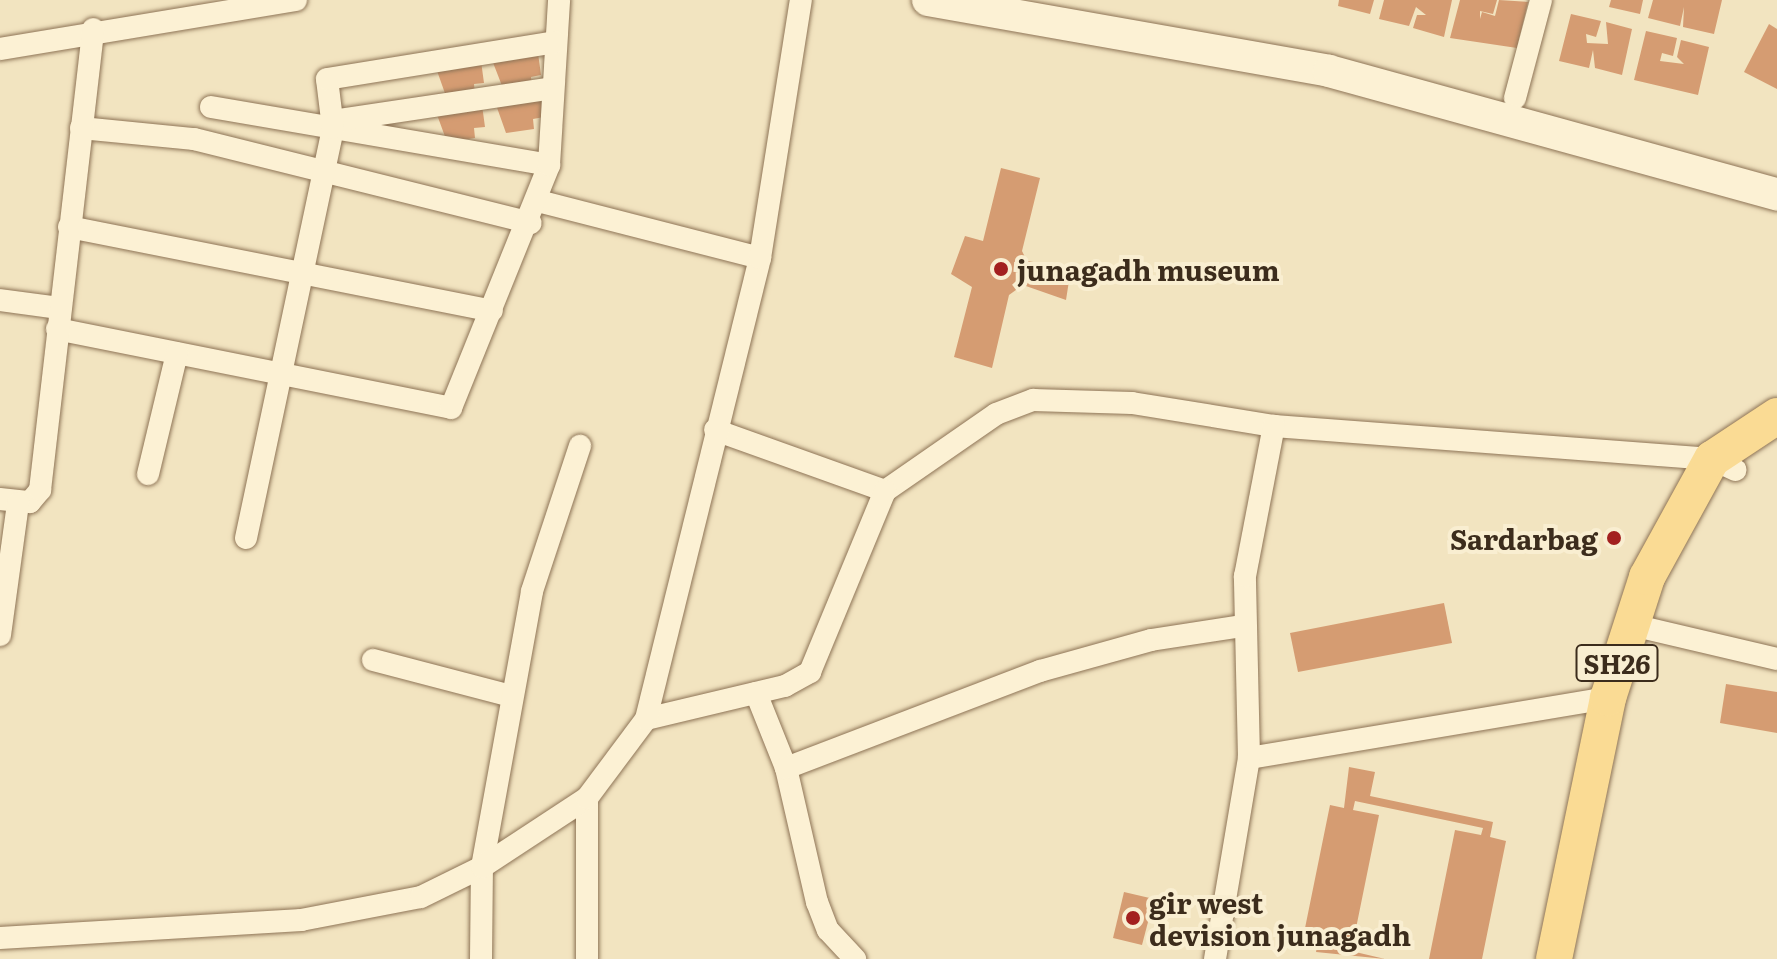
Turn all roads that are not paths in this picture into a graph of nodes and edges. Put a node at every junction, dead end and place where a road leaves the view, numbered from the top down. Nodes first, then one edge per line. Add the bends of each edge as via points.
1 (296, 0) edge
2 (559, 0) edge
3 (928, 0) edge
4 (1034, 0) edge
5 (1541, 0) edge
6 (796, 1) edge
7 (93, 29) junction
8 (555, 42) junction
9 (0, 49) edge
10 (553, 88) junction
11 (1515, 98) junction
12 (211, 107) dead end
13 (333, 125) junction
14 (81, 128) junction
15 (549, 165) junction
16 (323, 171) junction
17 (1777, 173) edge
18 (1777, 194) edge
19 (538, 201) junction
20 (531, 223) junction
21 (69, 227) junction
22 (760, 258) junction
23 (299, 273) junction
24 (0, 300) edge
25 (492, 311) junction
26 (58, 319) junction
27 (177, 353) junction
28 (280, 374) junction
29 (1777, 416) edge
30 (1274, 426) junction
31 (715, 430) junction
32 (1777, 440) edge
33 (580, 446) dead end
34 (1724, 465) junction
35 (148, 474) dead end
36 (885, 491) junction
37 (9, 501) edge
38 (246, 538) dead end
39 (1243, 626) junction
40 (1638, 627) junction
41 (0, 635) edge
42 (1777, 659) edge
43 (373, 660) dead end
44 (756, 693) junction
45 (511, 696) junction
46 (1608, 698) junction
47 (646, 719) junction
48 (1249, 758) junction
49 (786, 768) junction
50 (587, 798) junction
51 (482, 867) junction
52 (0, 938) edge
53 (846, 957) edge
54 (481, 959) edge
55 (587, 959) edge
56 (1215, 959) edge
57 (1554, 959) edge
58 (1576, 959) edge

1 - 7 street
2 - 8 street
3 - 18 main road via 1329,71
4 - 11 main road via 1309,49
5 - 11 street
6 - 22 street
7 - 9 street
7 - 14 street
8 - 10 street
8 - 13 street via 327,79
10 - 13 street
10 - 15 street
11 - 17 main road
12 - 13 street
13 - 15 street
13 - 16 street
14 - 16 street via 194,139
14 - 21 street
15 - 19 street
16 - 20 street
16 - 23 street
19 - 20 street
19 - 22 street
20 - 25 street
21 - 23 street
21 - 26 street
22 - 31 street
23 - 25 street
23 - 28 street
24 - 26 street
25 - 28 street via 451,408
26 - 27 street
26 - 37 street via 40,490
27 - 28 street
27 - 35 street
28 - 38 street
29 - 34 main road, SH26
30 - 34 street
30 - 36 street via 1132,403 1033,400 996,414
30 - 39 street
31 - 36 street
31 - 47 street
32 - 34 main road, SH26
33 - 45 street via 532,591
34 - 40 main road, SH26
36 - 44 street via 825,649 810,672
37 - 41 street
39 - 48 street
39 - 49 street via 1151,640 1040,671
40 - 42 street
40 - 46 main road, SH26
40 - 58 main road, SH26
43 - 45 street
44 - 47 street
44 - 49 street
45 - 51 street
46 - 48 street
46 - 57 main road, SH26
47 - 50 street
48 - 56 street
49 - 53 street via 817,902
50 - 51 street
50 - 55 street
51 - 52 street via 421,897 301,920
51 - 54 street

